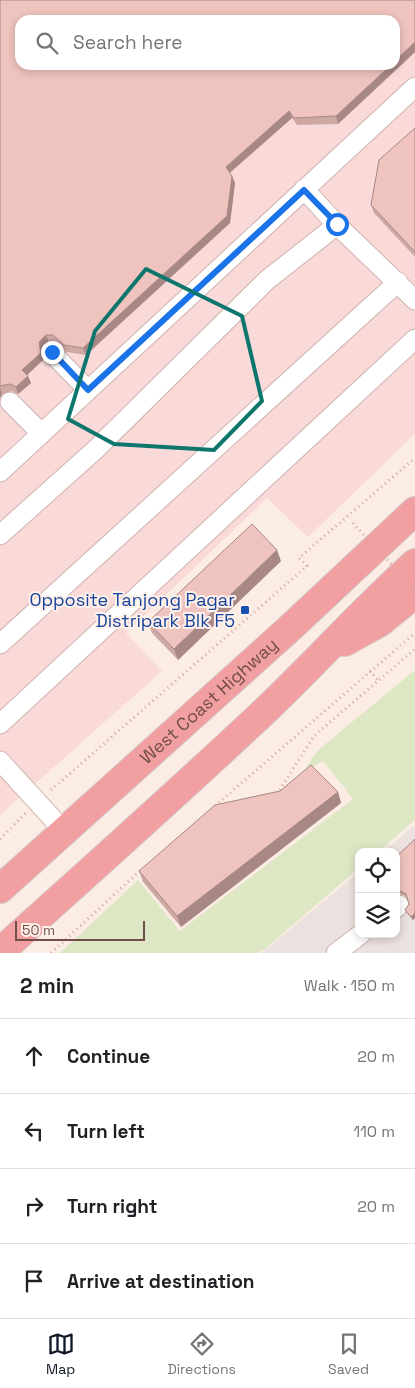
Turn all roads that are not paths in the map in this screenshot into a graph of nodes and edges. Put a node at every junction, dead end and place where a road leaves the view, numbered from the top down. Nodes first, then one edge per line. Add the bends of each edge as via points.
1 (415, 87) edge
2 (304, 190) junction
3 (337, 224) junction
4 (398, 282) junction
5 (415, 300) edge
6 (415, 339) edge
7 (52, 352) dead end
8 (88, 390) junction
9 (10, 402) dead end
10 (41, 434) junction
11 (0, 472) edge
12 (415, 510) edge
13 (0, 535) edge
14 (415, 563) edge
15 (415, 594) edge
16 (0, 644) edge
17 (326, 652) junction
18 (0, 724) edge
19 (0, 761) edge
20 (63, 830) junction
21 (0, 878) edge
22 (0, 888) edge
23 (356, 938) edge
24 (0, 952) edge
25 (336, 953) edge

1 - 2 lane
2 - 3 lane
2 - 8 lane
3 - 4 lane
3 - 13 lane via 267,280 95,450
4 - 5 lane
4 - 16 lane
6 - 18 lane
7 - 8 lane
8 - 10 lane
9 - 10 lane
10 - 11 lane
12 - 20 highway, West Coast Highway via 290,628
14 - 17 highway via 370,603
15 - 17 highway via 379,623
17 - 24 highway
19 - 20 lane
20 - 21 highway
20 - 22 highway, West Coast Highway
23 - 25 lane

